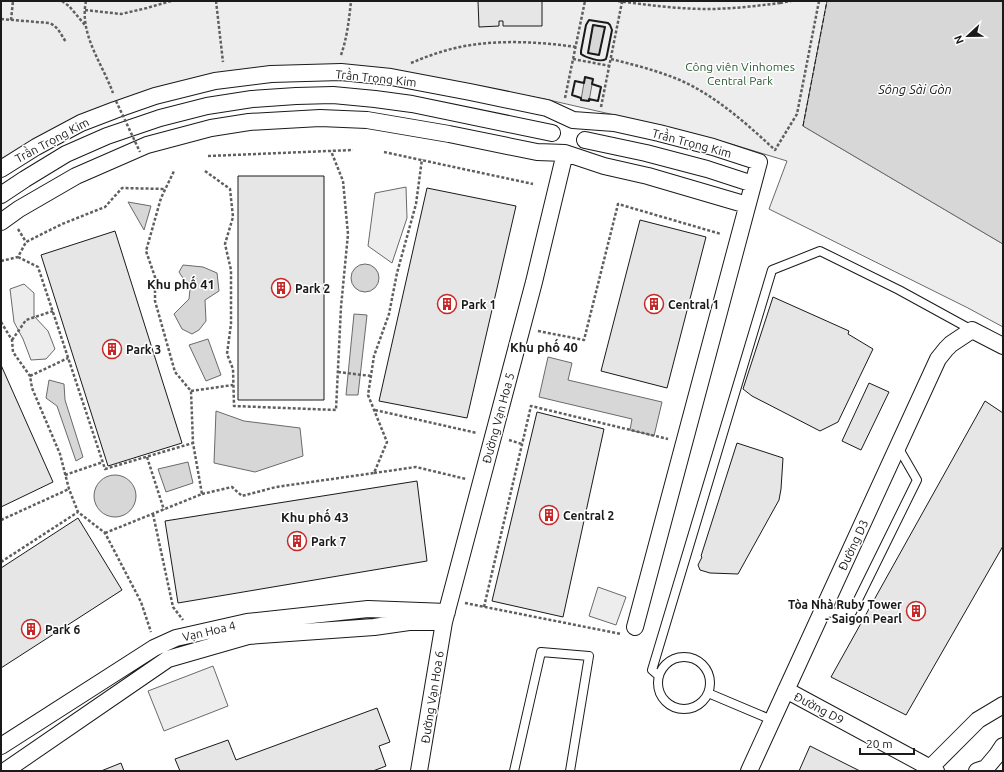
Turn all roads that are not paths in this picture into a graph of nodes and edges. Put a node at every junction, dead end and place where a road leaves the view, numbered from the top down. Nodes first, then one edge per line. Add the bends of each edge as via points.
1 (573, 120) junction
2 (552, 133) junction
3 (585, 140) junction
4 (565, 153) junction
5 (1, 168) edge
6 (753, 184) junction
7 (1, 195) edge
8 (747, 205) junction
9 (1, 222) edge
10 (972, 330) junction
11 (1003, 346) edge
12 (898, 447) junction
13 (450, 612) junction
14 (821, 613) junction
15 (629, 631) road end
16 (659, 676) junction
17 (786, 690) junction
18 (708, 693) junction
19 (1003, 705) edge
20 (772, 720) junction
21 (1, 746) edge
22 (1003, 746) edge
23 (750, 770) edge
24 (931, 770) edge
25 (5, 771) edge
26 (419, 771) edge
27 (514, 771) edge
28 (570, 771) edge
29 (977, 771) edge

1 - 2 street via 567,119 557,124
1 - 3 street via 584,130
1 - 5 street, Trần Trọng Kim via 547,108 391,77 341,72 271,74 215,81 128,105 81,123
1 - 6 street, Trần Trọng Kim via 614,123 659,133 759,162
2 - 4 street via 553,144
2 - 7 street, Trần Trọng Kim via 412,104 375,99 296,96 252,99 207,106 160,118 107,136 66,154
3 - 4 street via 580,149
3 - 6 street, Trần Trọng Kim via 646,153
4 - 8 street
4 - 9 street via 537,152 367,120 320,118 250,122 211,128 141,148 76,176
4 - 13 street, Đường Vạn Hoa 5
6 - 8 street
8 - 15 street
10 - 11 street
10 - 12 street, Đường D3 via 946,348 938,359
10 - 16 lane via 820,251 772,270 652,670
12 - 14 street, Đường D3
12 - 14 lane via 917,480 852,612
13 - 21 street, Vạn Hoa 4 via 368,609 247,622 176,638 154,648
13 - 25 street, Vạn Hoa 4 via 374,627 248,636 168,659
13 - 26 street, Đường Vạn Hoa 6
14 - 17 street, Đường D3
16 - 18 lane via 660,693 671,706 696,706
16 - 18 lane via 663,668 676,658 693,659 706,669 710,685
17 - 20 street, Đường D3
17 - 24 street, Đường D9
18 - 20 lane
19 - 24 street via 978,720
20 - 23 street, Đường D3
22 - 29 street via 986,768
27 - 28 lane via 541,652 589,656

